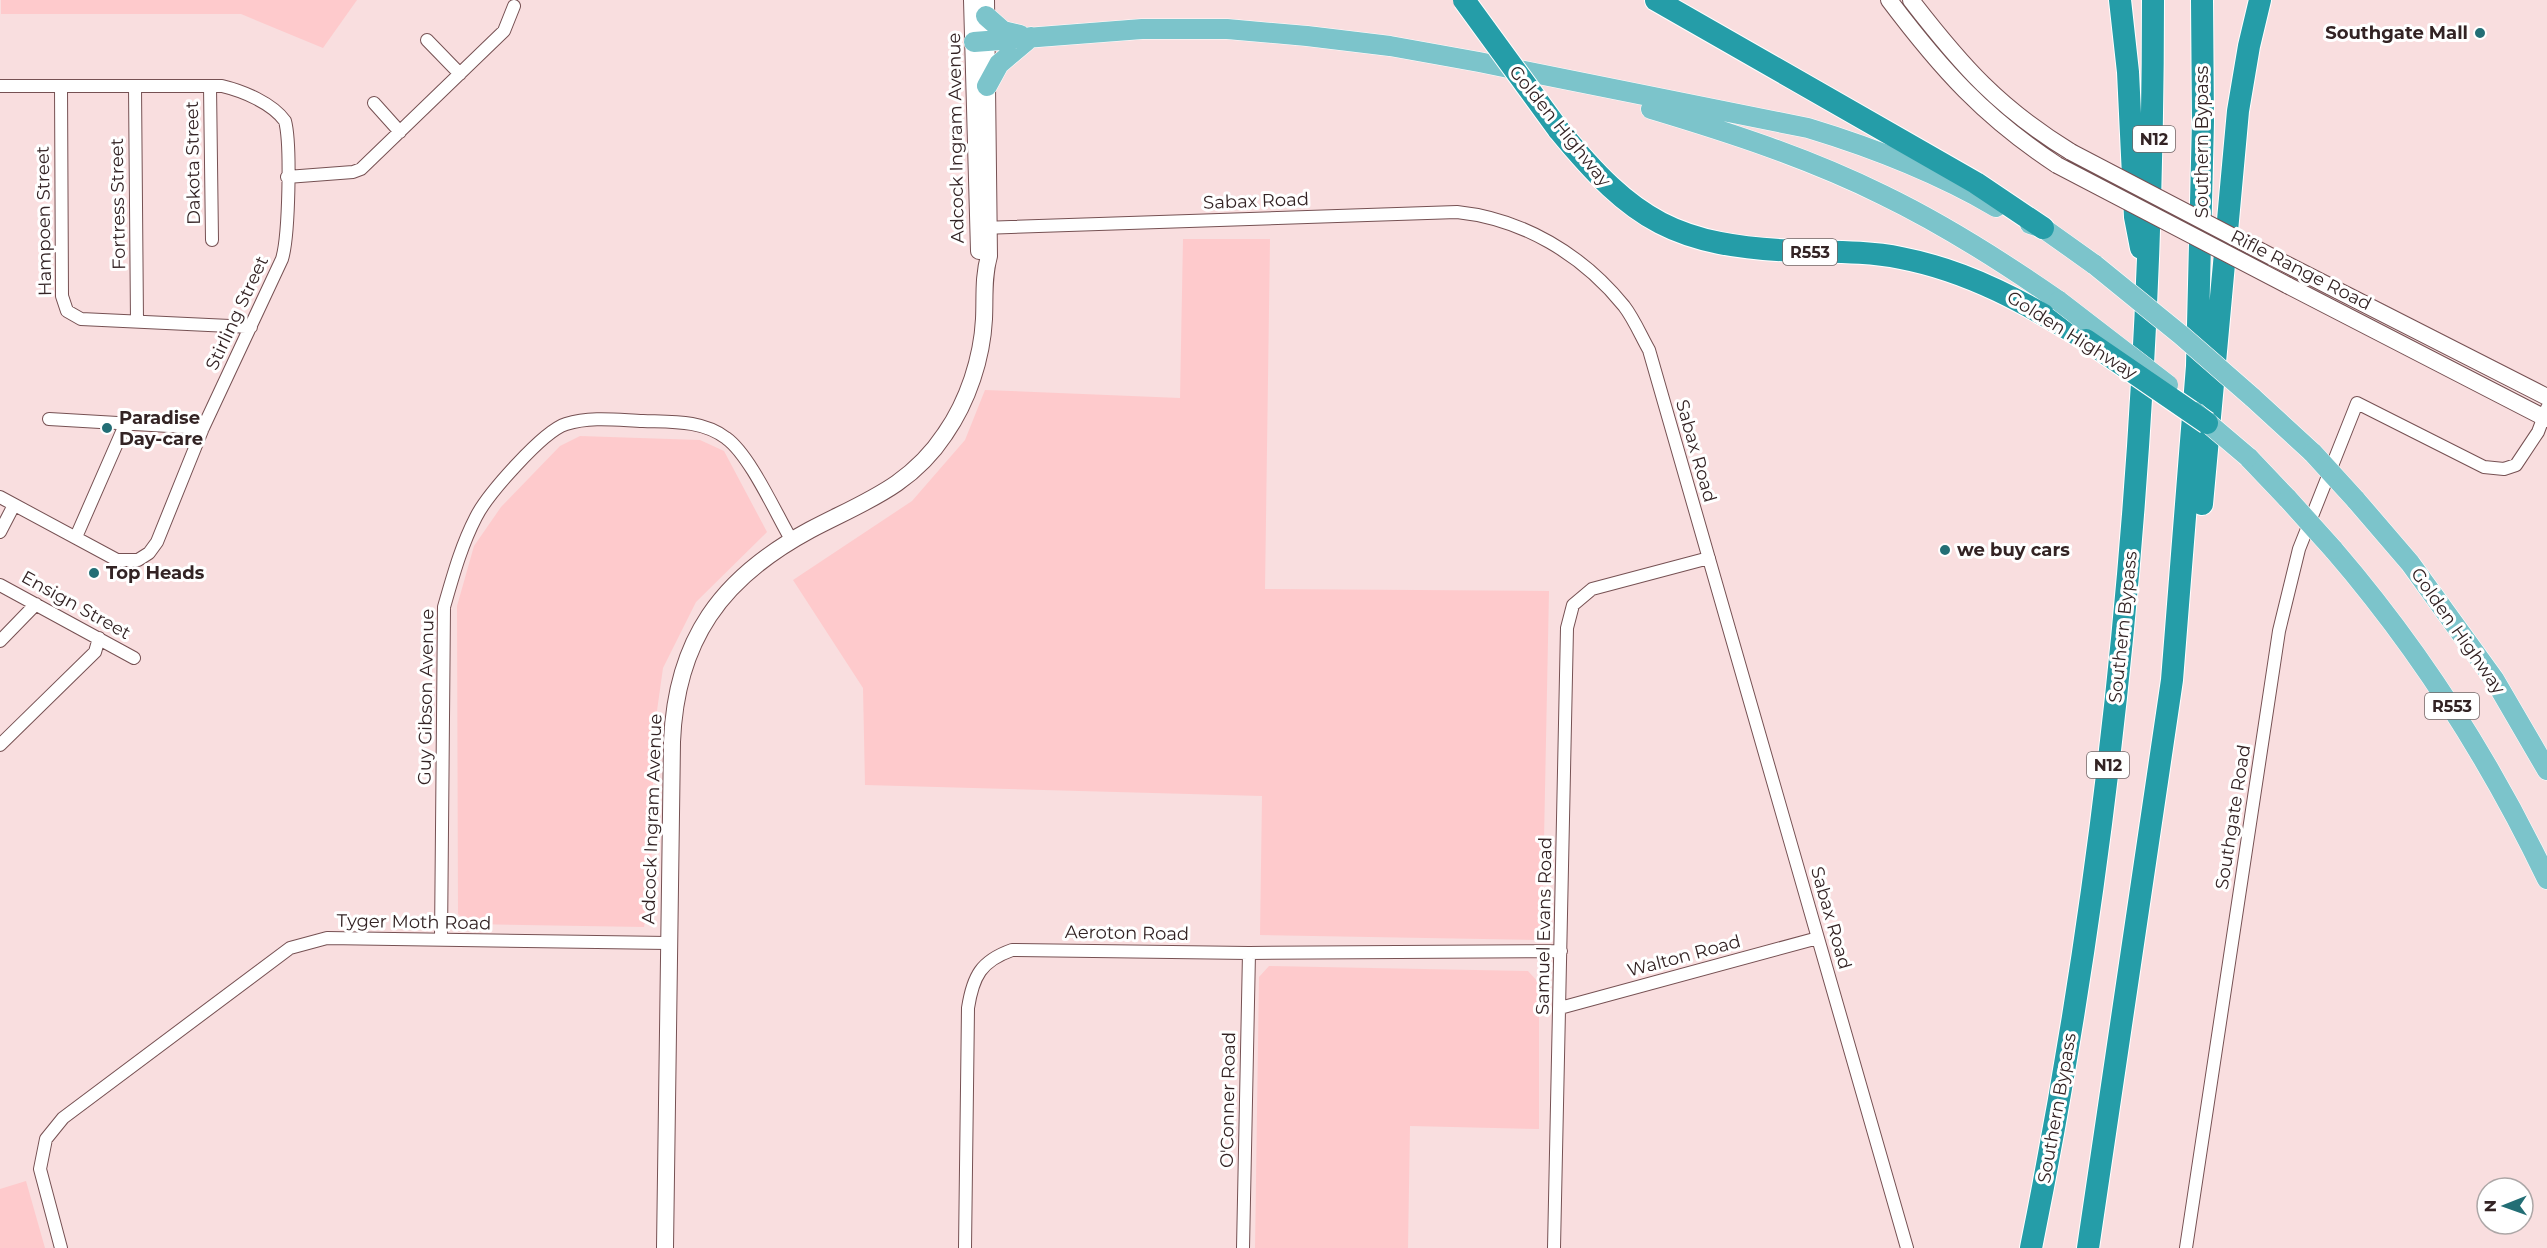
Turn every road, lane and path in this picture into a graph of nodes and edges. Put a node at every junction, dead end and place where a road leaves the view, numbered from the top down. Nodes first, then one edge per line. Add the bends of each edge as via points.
1 (972, 0) edge
2 (1464, 0) edge
3 (1656, 0) edge
4 (1889, 0) edge
5 (1911, 0) edge
6 (2120, 0) edge
7 (2153, 0) edge
8 (2202, 0) edge
9 (2260, 0) edge
10 (514, 6) dead end
11 (986, 8) edge
12 (1031, 37) junction
13 (427, 40) dead end
14 (981, 42) junction
15 (460, 74) junction
16 (1549, 78) junction
17 (210, 86) junction
18 (987, 86) junction
19 (61, 87) junction
20 (135, 87) junction
21 (2, 88) edge
22 (374, 103) dead end
23 (400, 132) junction
24 (287, 177) junction
25 (984, 228) junction
26 (2043, 228) junction
27 (212, 240) dead end
28 (2149, 278) junction
29 (137, 321) junction
30 (251, 327) junction
31 (2547, 397) edge
32 (2546, 415) edge
33 (49, 419) dead end
34 (2207, 423) junction
35 (125, 425) junction
36 (203, 428) junction
37 (0, 497) edge
38 (14, 506) junction
39 (0, 532) edge
40 (76, 537) junction
41 (792, 541) junction
42 (1709, 558) junction
43 (0, 585) edge
44 (36, 604) junction
45 (99, 638) junction
46 (0, 641) edge
47 (134, 658) dead end
48 (2172, 680) junction
49 (0, 745) edge
50 (2547, 770) edge
51 (2547, 879) edge
52 (1818, 938) junction
53 (441, 940) junction
54 (669, 943) junction
55 (1561, 951) junction
56 (1249, 952) junction
57 (1560, 1008) junction
58 (61, 1248) edge
59 (665, 1248) edge
60 (965, 1248) edge
61 (1243, 1248) edge
62 (1554, 1248) edge
63 (1907, 1248) edge
64 (2031, 1248) edge
65 (2088, 1248) edge
66 (2186, 1248) edge

1 - 14 street, Adcock Ingram Avenue
2 - 34 highway, Golden Highway / R553, bridge via 1588,166 1621,198 1654,220 1682,234 1746,248 1866,253 1936,267 1995,288 2086,340
3 - 26 highway, Golden Highway / R553 via 1976,183
4 - 32 street, Rifle Range Road, bridge via 1929,53 1981,109 2057,165
5 - 31 street, Rifle Range Road, bridge via 1984,89 2038,132
6 - 28 highway via 2128,72 2135,217
7 - 28 highway, Southern Bypass / N12 via 2154,141
8 - 48 highway, Southern Bypass via 2203,178 2197,366
9 - 48 highway via 2238,111 2196,565
10 - 15 street via 504,31
11 - 12 main road via 1003,31
11 - 14 street, Adcock Ingram Avenue
12 - 14 main road
12 - 16 main road via 1142,29 1227,29 1390,46
12 - 18 main road via 999,64
13 - 15 street
14 - 18 street, Adcock Ingram Avenue
14 - 25 street, Adcock Ingram Avenue
15 - 23 street
16 - 26 main road via 1808,128 1923,169 2013,217
16 - 34 main road, bridge via 1738,135 1852,180 1965,240 2059,301 2159,378
17 - 20 street, Stirling Street
17 - 24 street, Stirling Street via 235,89 283,118 287,129
17 - 27 street, Dakota Street
18 - 25 street, Adcock Ingram Avenue
19 - 20 street, Stirling Street
19 - 21 street, Stirling Street
19 - 29 street, Hampoen Street via 63,303 76,318
20 - 29 street, Fortress Street
22 - 23 street
23 - 24 street via 358,171
24 - 30 street, Stirling Street via 284,252
25 - 41 street, Adcock Ingram Avenue via 979,256 984,274 984,318 975,372 946,434 912,471 880,496
25 - 42 street, Sabax Road via 1457,212 1503,220 1534,233 1561,248 1599,279 1625,308 1649,350
26 - 50 main road, Golden Highway / R553, bridge via 2181,335 2313,453 2410,563 2487,669
28 - 64 highway, Southern Bypass / N12 via 2133,530 2102,812 2061,1098
29 - 30 street, Hampoen Street
30 - 36 street, Stirling Street
32 - 66 street, Southgate Road via 2516,465 2495,470 2357,403 2299,549 2279,632
33 - 35 street
34 - 51 main road, Golden Highway / R553, bridge via 2248,457 2375,597 2446,696 2511,803
35 - 36 street
35 - 40 street
36 - 40 street, Stirling Street via 182,486 149,553 138,560 125,561
37 - 38 street, Stirling Street
38 - 39 street
38 - 40 street, Stirling Street
41 - 53 street, Guy Gibson Avenue via 735,446 705,427 684,422 592,420 566,424 549,433 526,455 477,514 458,558 444,607
41 - 54 street, Adcock Ingram Avenue via 770,552 731,587 697,636 682,672 672,732
42 - 52 street, Sabax Road
42 - 55 street, Samuel Evans Road via 1592,589 1573,605 1567,628
43 - 44 street, Ensign Street
44 - 45 street, Ensign Street
44 - 46 street
45 - 47 street, Ensign Street
45 - 49 street via 94,652
48 - 65 highway, Southern Bypass
52 - 57 street, Walton Road
52 - 63 street, Sabax Road
53 - 54 street, Tyger Moth Road
53 - 58 street, Tyger Moth Road via 327,938 290,948 63,1118 46,1138 40,1169
54 - 59 street, Adcock Ingram Avenue
55 - 56 street, Aeroton Road
55 - 57 street, Samuel Evans Road
56 - 60 street, Aeroton Road via 1012,950 993,957 975,976 968,1008
56 - 61 street, O'Conner Road
57 - 62 street, Samuel Evans Road

